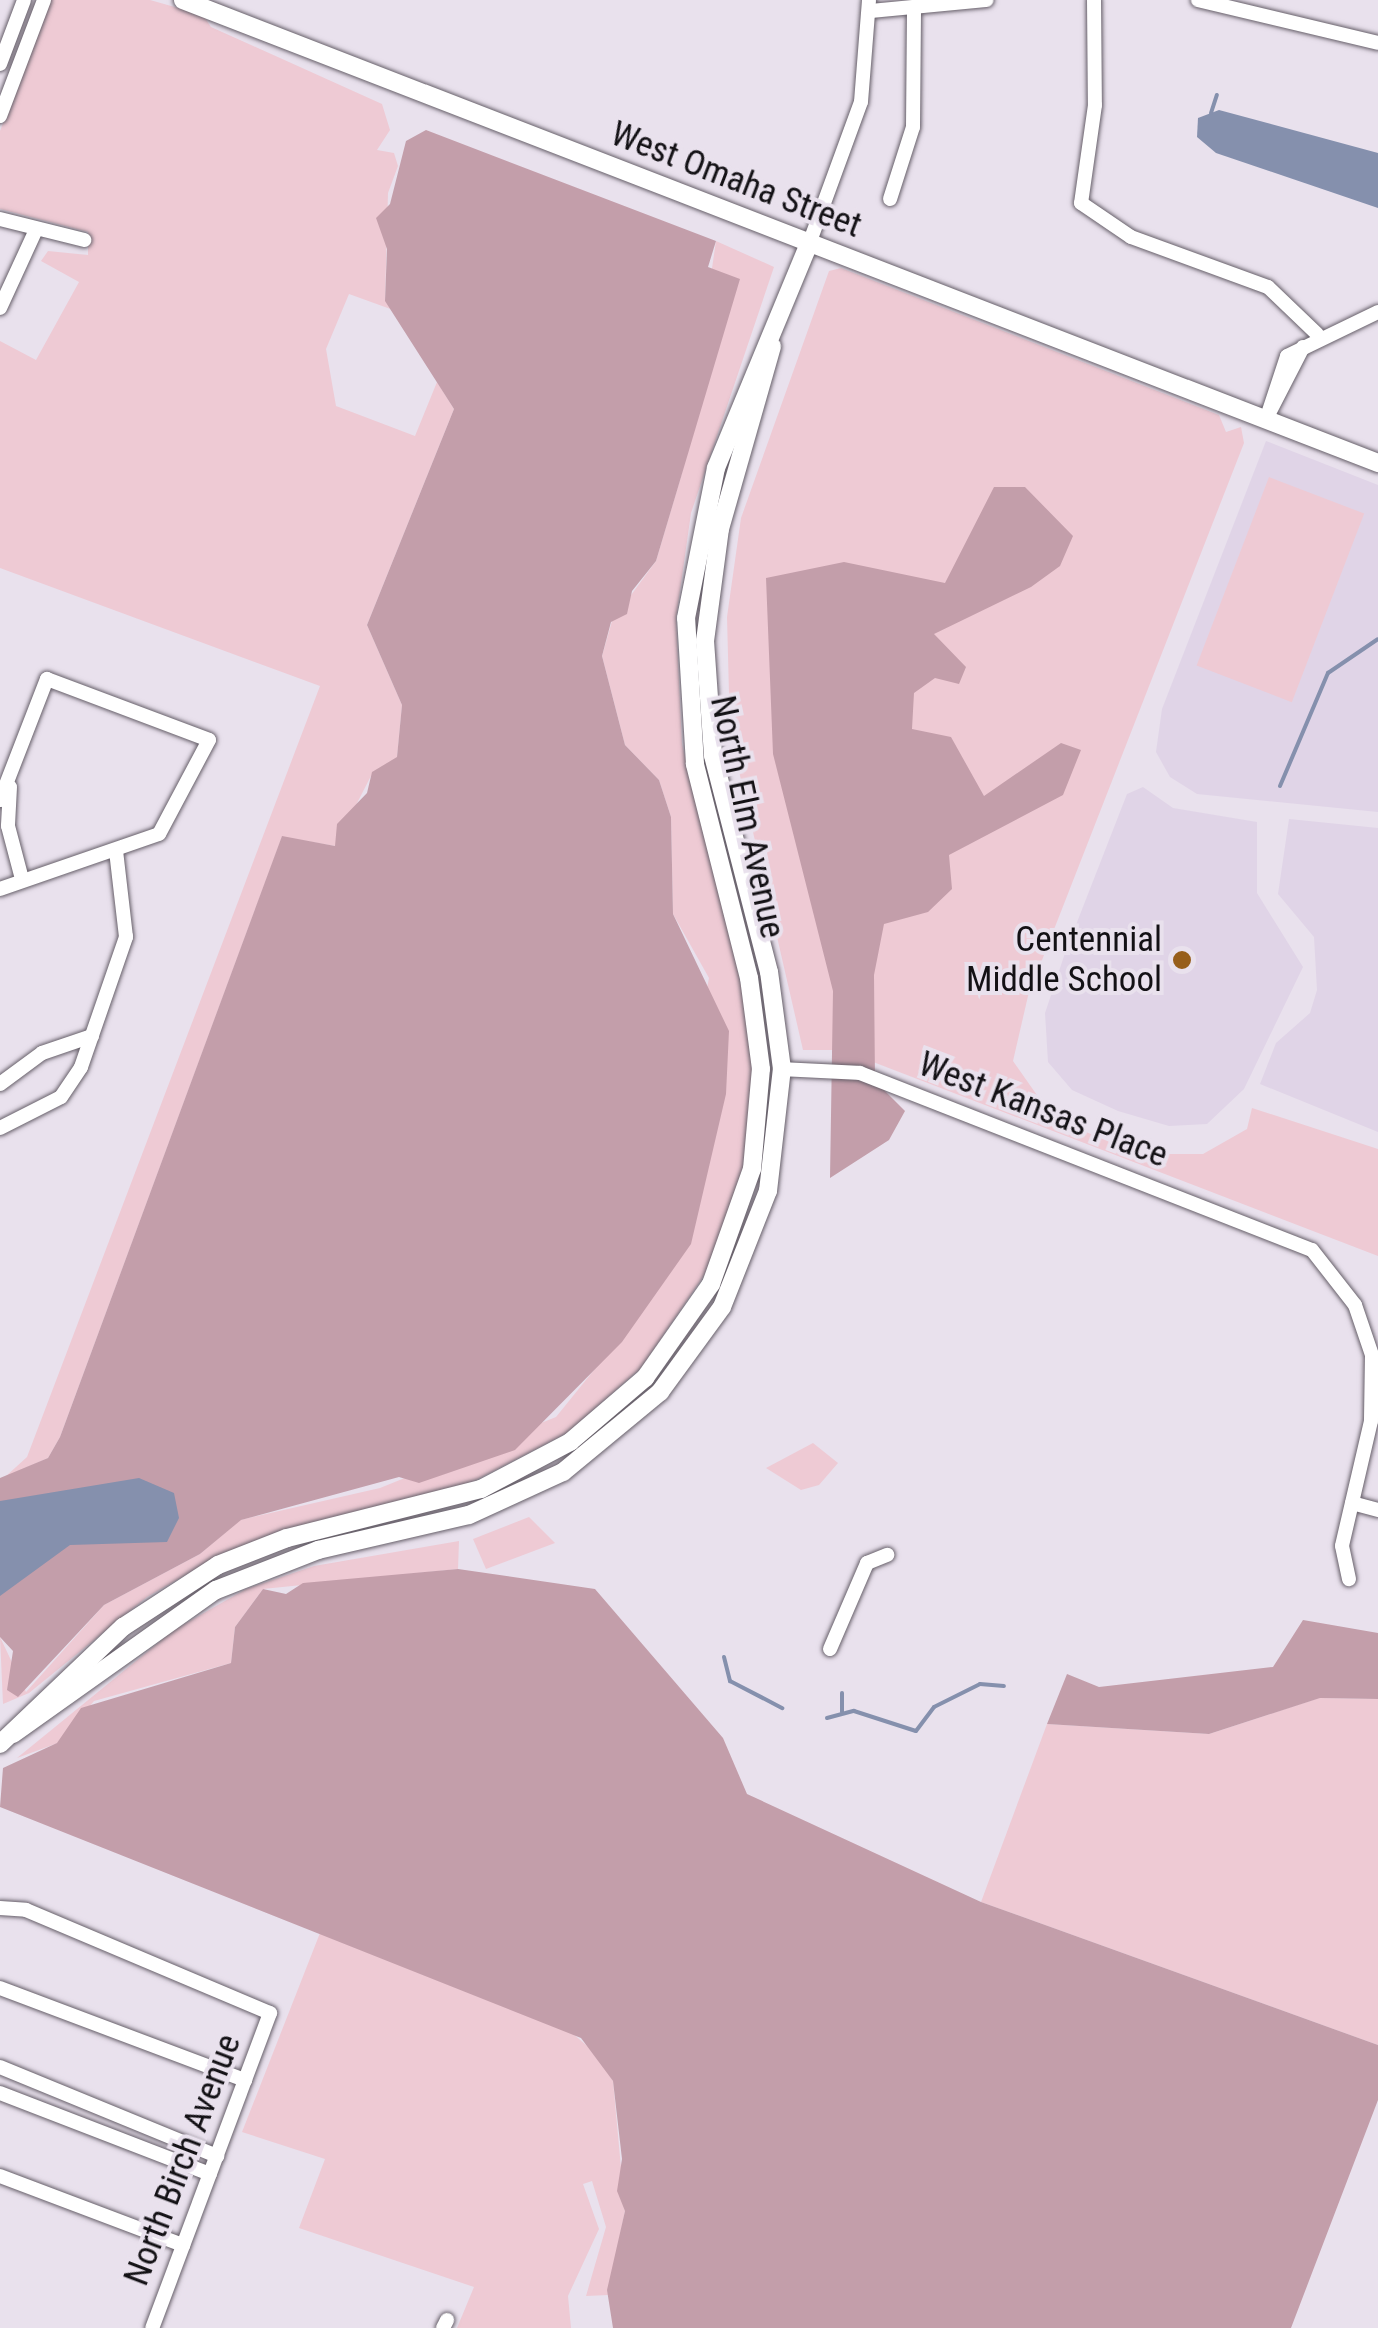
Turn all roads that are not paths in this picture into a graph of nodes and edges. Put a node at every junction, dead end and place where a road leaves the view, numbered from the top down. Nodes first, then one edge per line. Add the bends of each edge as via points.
1 (24, 0) edge
2 (44, 0) edge
3 (184, 0) edge
4 (986, 0) edge
5 (1094, 0) edge
6 (1198, 0) edge
7 (1240, 3) edge
8 (870, 6) edge
9 (914, 8) junction
10 (1378, 43) edge
11 (0, 64) edge
12 (0, 116) edge
13 (890, 199) dead end
14 (0, 219) edge
15 (35, 232) junction
16 (84, 240) dead end
17 (809, 244) junction
18 (0, 308) edge
19 (1378, 312) edge
20 (1317, 334) junction
21 (773, 340) junction
22 (1266, 420) junction
23 (1378, 463) edge
24 (11, 771) junction
25 (0, 800) edge
26 (116, 851) junction
27 (22, 879) junction
28 (0, 889) edge
29 (92, 1036) junction
30 (761, 1069) junction
31 (782, 1069) junction
32 (0, 1084) edge
33 (0, 1128) edge
34 (691, 1319) junction
35 (708, 1330) junction
36 (1373, 1335) edge
37 (532, 1465) junction
38 (542, 1484) junction
39 (1352, 1503) junction
40 (1378, 1510) edge
41 (887, 1555) dead end
42 (1349, 1578) dead end
43 (830, 1649) dead end
44 (2, 1736) edge
45 (0, 1908) edge
46 (0, 1988) edge
47 (0, 2068) edge
48 (245, 2080) junction
49 (0, 2094) edge
50 (217, 2156) junction
51 (210, 2174) junction
52 (0, 2176) edge
53 (184, 2245) junction
54 (152, 2328) edge

1 - 11 street
2 - 12 street
3 - 17 main road, West Omaha Street
4 - 9 street
5 - 20 street via 1095,105 1080,203 1131,237 1268,287 1296,304
6 - 7 street
7 - 10 street
8 - 9 street
8 - 17 street via 860,102
9 - 13 street via 913,126
14 - 15 street
15 - 16 street
15 - 18 street
17 - 21 main road
17 - 22 main road, West Omaha Street
19 - 20 street
20 - 22 street via 1303,347
21 - 30 main road, North Elm Avenue via 747,380 704,507 684,655 695,764 751,988
21 - 31 main road, North Elm Avenue via 712,566 704,680
22 - 23 main road, West Omaha Street
24 - 25 street
24 - 26 street via 47,678 209,740 170,824
24 - 27 street via 8,826
26 - 27 street
26 - 29 street via 126,937
27 - 28 street
29 - 32 street via 42,1053
29 - 33 street via 62,1097
30 - 31 main road
30 - 34 main road, North Elm Avenue via 746,1193
31 - 35 main road, North Elm Avenue via 765,1204
31 - 36 street, West Kansas Place via 860,1073 1278,1232 1312,1250
34 - 35 main road
34 - 37 main road, North Elm Avenue via 618,1405
35 - 38 main road, North Elm Avenue via 626,1425
36 - 39 street via 1371,1422
37 - 38 main road
37 - 44 main road, North Elm Avenue via 458,1497 287,1538 218,1565 122,1628
38 - 44 main road, North Elm Avenue via 456,1519 250,1574 184,1608 45,1720
39 - 40 street
39 - 42 street via 1342,1546
41 - 43 street via 867,1563
45 - 48 street, North Birch Avenue via 26,1910 270,2013
46 - 48 street
47 - 50 street
48 - 50 street, North Birch Avenue
49 - 51 street
50 - 51 street, North Birch Avenue
51 - 53 street, North Birch Avenue
52 - 53 street
53 - 54 street, North Birch Avenue

